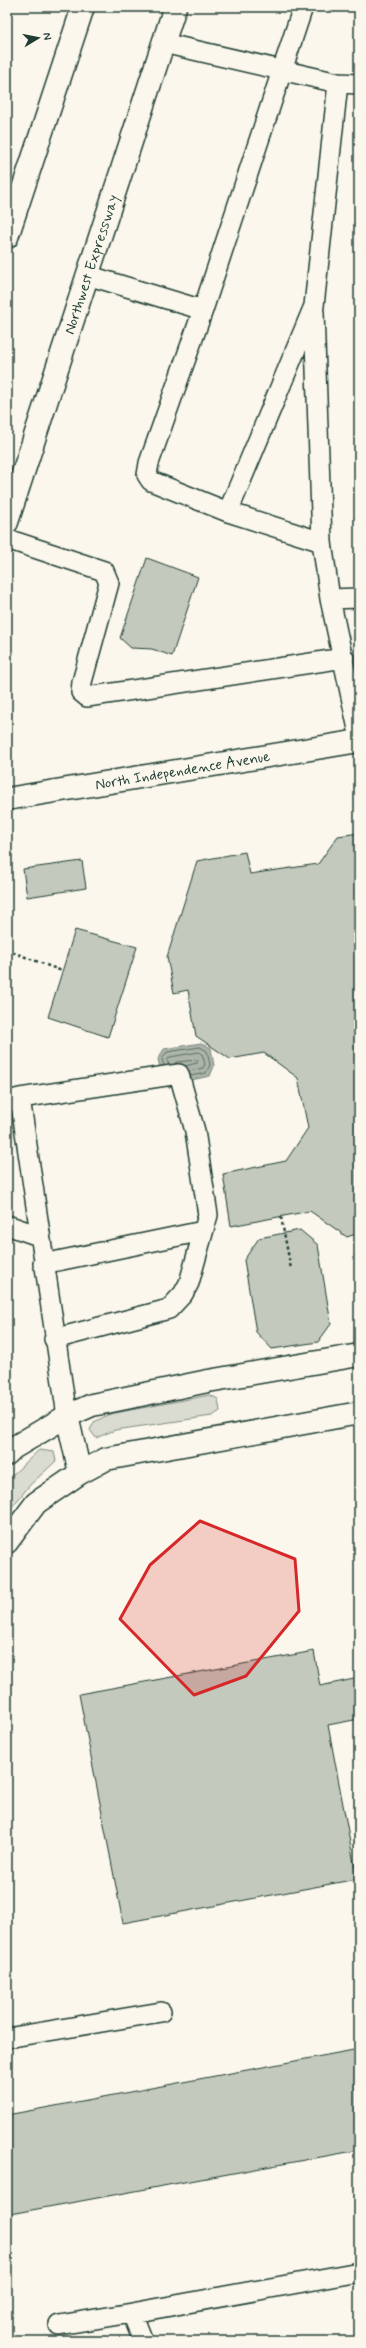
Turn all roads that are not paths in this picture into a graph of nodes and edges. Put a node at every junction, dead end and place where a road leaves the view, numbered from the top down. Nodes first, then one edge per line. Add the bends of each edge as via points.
1 (83, 7) edge
2 (175, 7) edge
3 (304, 7) edge
4 (163, 43) junction
5 (281, 71) junction
6 (338, 83) junction
7 (359, 84) edge
8 (7, 237) edge
9 (87, 275) junction
10 (314, 306) junction
11 (203, 310) junction
12 (228, 512) junction
13 (7, 522) edge
14 (7, 539) edge
15 (322, 542) junction
16 (359, 598) edge
17 (330, 599) junction
18 (344, 658) junction
19 (359, 734) edge
20 (359, 741) edge
21 (7, 799) edge
22 (13, 1100) edge
23 (7, 1225) edge
24 (203, 1231) junction
25 (39, 1236) junction
26 (43, 1264) junction
27 (54, 1339) junction
28 (359, 1355) edge
29 (359, 1413) edge
30 (67, 1416) junction
31 (7, 1454) edge
32 (80, 1473) junction
33 (7, 1542) edge
34 (161, 2012) dead end
35 (7, 2038) edge
36 (359, 2272) edge
37 (132, 2313) junction
38 (59, 2325) dead end
39 (143, 2341) edge

1 - 8 main road
2 - 4 main road, Northwest Expressway
3 - 5 lane
4 - 5 lane
4 - 9 main road, Northwest Expressway
5 - 6 lane
5 - 11 lane
6 - 7 lane
6 - 10 lane
9 - 11 lane
9 - 13 main road, Northwest Expressway
10 - 12 lane
10 - 15 lane
11 - 12 lane via 149,462 147,475 151,481
12 - 15 lane
14 - 18 lane via 104,571 108,577 109,584 82,682 81,692 87,697
15 - 17 lane
16 - 17 lane
17 - 18 lane
18 - 19 lane
20 - 21 main road, North Independence Avenue
22 - 24 lane via 179,1074 196,1138 208,1214
22 - 25 lane
23 - 25 lane
24 - 26 lane
24 - 27 lane via 189,1283 169,1309
25 - 26 lane
26 - 27 lane
27 - 30 lane
28 - 30 main road via 208,1380 92,1405
29 - 32 main road via 106,1459
30 - 31 main road
30 - 32 main road
32 - 33 main road via 36,1503
34 - 35 lane
36 - 37 lane
37 - 38 lane
37 - 39 lane

